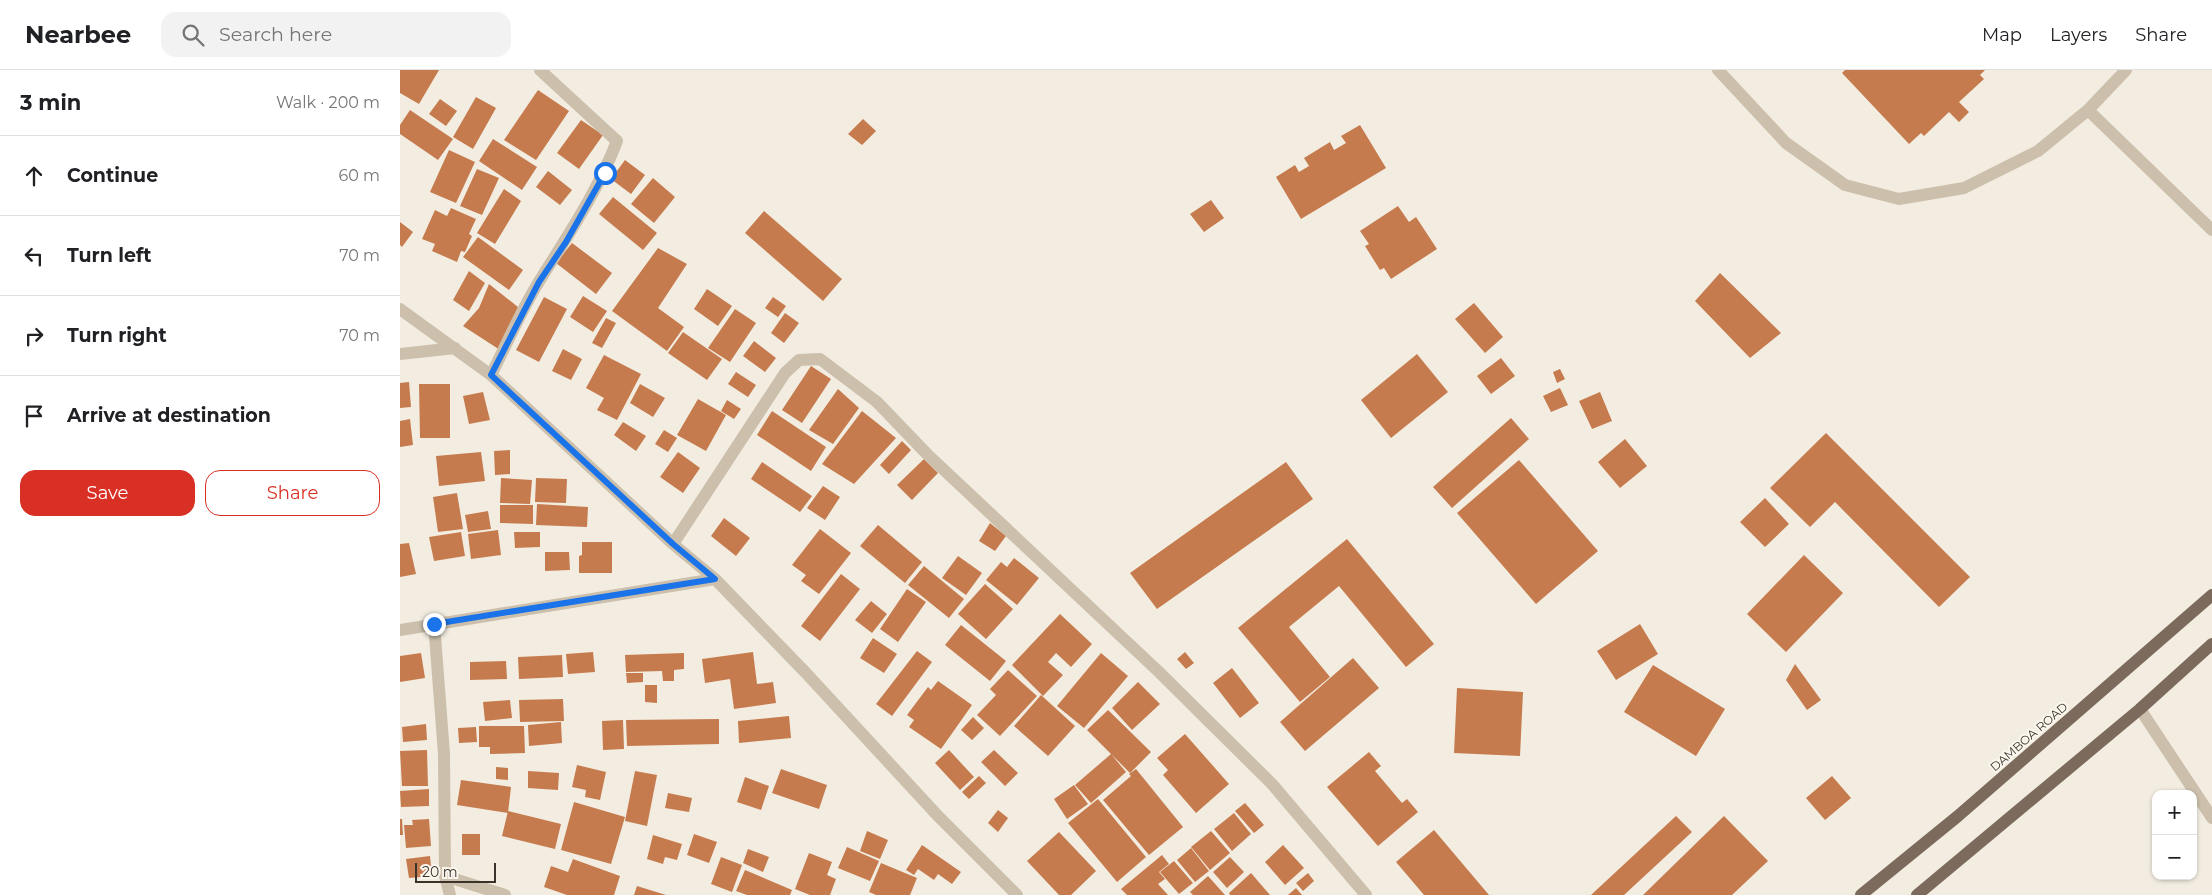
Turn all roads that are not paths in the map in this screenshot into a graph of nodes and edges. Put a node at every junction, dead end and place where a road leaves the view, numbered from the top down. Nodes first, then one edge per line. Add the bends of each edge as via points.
1 (540, 70) edge
2 (1718, 70) edge
3 (2126, 70) edge
4 (2088, 110) junction
5 (2212, 230) edge
6 (400, 309) edge
7 (455, 348) junction
8 (400, 354) edge
9 (491, 375) junction
10 (673, 544) junction
11 (715, 579) junction
12 (2212, 595) edge
13 (434, 624) junction
14 (400, 630) edge
15 (2212, 644) edge
16 (2140, 709) junction
17 (2212, 818) edge
18 (445, 876) junction
19 (450, 895) edge
20 (505, 895) edge
21 (1017, 895) edge
22 (1366, 895) edge
23 (1861, 895) edge
24 (1917, 895) edge

1 - 9 street via 618,141 605,173 539,282
2 - 4 street via 1786,143 1845,185 1899,199 1964,188 2038,151
3 - 4 street
4 - 5 street
6 - 7 street
7 - 8 street
7 - 9 street
9 - 10 street
10 - 11 street
10 - 22 street via 785,374 798,360 820,359 877,402 927,454 1159,672 1272,784
11 - 13 street
11 - 21 street via 938,816
12 - 23 main road, DAMBOA ROAD via 1958,816
13 - 14 street
13 - 18 street via 444,754
15 - 16 main road
16 - 17 street
16 - 24 main road
18 - 19 street
18 - 20 street

